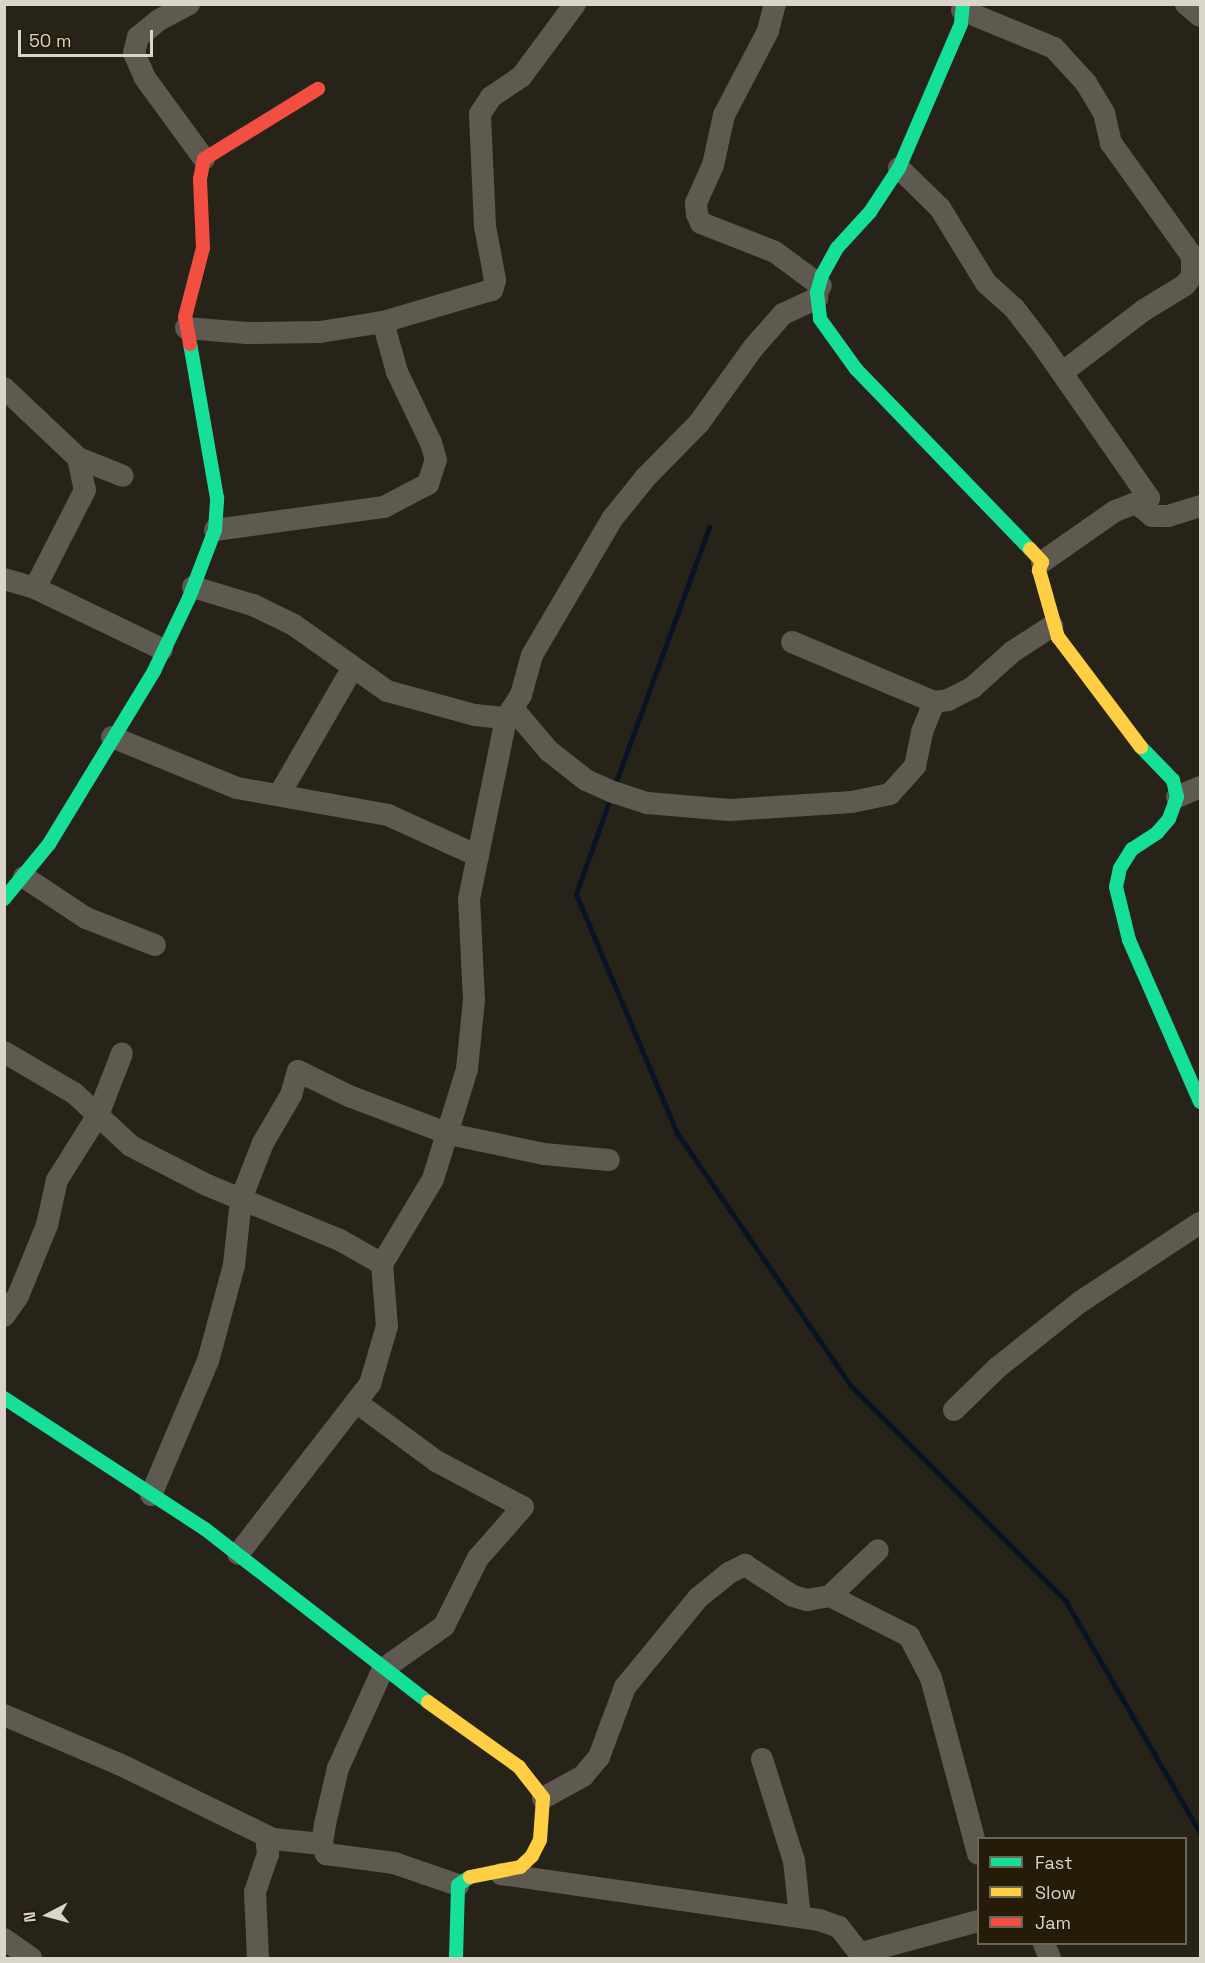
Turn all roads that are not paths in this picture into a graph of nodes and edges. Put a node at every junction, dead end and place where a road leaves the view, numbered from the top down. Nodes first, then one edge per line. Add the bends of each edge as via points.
1 (189, 4) edge
2 (575, 4) edge
3 (775, 4) edge
4 (1186, 4) edge
5 (963, 7) edge
6 (1200, 16) edge
7 (318, 89) dead end
8 (204, 159) junction
9 (899, 168) junction
10 (1197, 263) edge
11 (819, 292) junction
12 (383, 322) junction
13 (186, 328) junction
14 (1063, 372) junction
15 (4, 388) edge
16 (78, 458) junction
17 (123, 476) dead end
18 (1149, 498) junction
19 (1200, 506) edge
20 (215, 530) junction
21 (1042, 562) junction
22 (4, 579) edge
23 (193, 587) junction
24 (35, 588) junction
25 (1052, 626) junction
26 (792, 642) dead end
27 (162, 649) junction
28 (352, 669) junction
29 (934, 702) junction
30 (510, 714) junction
31 (112, 737) junction
32 (1200, 787) edge
33 (279, 795) junction
34 (1177, 797) junction
35 (478, 855) junction
36 (24, 877) junction
37 (4, 898) edge
38 (155, 945) dead end
39 (4, 1052) edge
40 (122, 1053) dead end
41 (1200, 1102) edge
42 (98, 1115) junction
43 (449, 1134) junction
44 (609, 1160) dead end
45 (241, 1199) junction
46 (1200, 1223) edge
47 (382, 1264) junction
48 (4, 1316) edge
49 (4, 1398) edge
50 (356, 1402) junction
51 (954, 1410) dead end
52 (151, 1495) junction
53 (878, 1550) dead end
54 (238, 1554) junction
55 (830, 1596) junction
56 (383, 1669) junction
57 (4, 1715) edge
58 (762, 1759) dead end
59 (543, 1798) junction
60 (266, 1836) junction
61 (322, 1844) junction
62 (977, 1850) edge
63 (534, 1853) junction
64 (499, 1874) junction
65 (556, 1882) junction
66 (458, 1885) junction
67 (800, 1917) junction
68 (977, 1921) edge
69 (4, 1938) edge
70 (1044, 1945) edge
71 (862, 1956) edge
72 (31, 1959) edge
73 (258, 1959) edge
74 (456, 1959) edge
75 (1050, 1959) edge

1 - 8 street via 138,37 134,53 145,78
2 - 12 street via 521,76 490,97 480,114 485,226 495,280 492,290
3 - 11 street via 768,31 728,105 713,165 696,203 697,214 701,223 776,252
4 - 6 street
5 - 9 street via 962,24
5 - 10 street via 1054,48 1086,83 1104,114 1111,143
7 - 8 street
8 - 13 street via 200,178 203,248 191,288
9 - 11 street via 870,212 837,248 822,274
9 - 14 street via 940,208 986,283 1014,308
10 - 14 street via 1185,285
11 - 21 street via 820,319 856,369
11 - 30 street via 783,314 753,348 699,423 646,477 612,519 532,655
12 - 13 street via 320,332 247,333
12 - 20 street via 397,372 436,460 428,484 384,507
13 - 20 street via 217,498
14 - 18 street
15 - 16 street
16 - 17 street
16 - 24 street via 85,490
18 - 19 street via 1142,507 1152,516 1168,516
18 - 21 street via 1114,511
20 - 23 street
21 - 25 street via 1039,570
22 - 24 street
23 - 27 street
23 - 28 street via 253,605 294,625
24 - 27 street
25 - 29 street via 1012,652 972,688
25 - 34 street via 1141,747 1173,780
26 - 29 street
27 - 31 street via 154,670
28 - 30 street via 411,700 492,719
28 - 33 street
29 - 30 street via 915,766 890,794 852,802 730,810 647,803 612,792 586,780
30 - 35 street
31 - 33 street via 237,788
31 - 36 street via 49,844
32 - 34 street
33 - 35 street via 388,815
34 - 41 street via 1169,819 1157,833 1132,849 1120,868 1116,887 1129,940
35 - 43 street via 469,899 472,1042
36 - 37 street
36 - 38 street via 86,918
39 - 42 street via 74,1093
40 - 42 street
42 - 45 street via 131,1146
42 - 48 street via 57,1180 47,1225 18,1296
43 - 44 street via 544,1154
43 - 45 street via 349,1096 298,1071 291,1095 263,1143
43 - 47 street via 433,1179
45 - 47 street via 340,1240
45 - 52 street via 234,1265 208,1360
46 - 51 street via 1080,1302 997,1368
47 - 50 street via 386,1342 370,1384
49 - 52 street
50 - 54 street
50 - 56 street via 436,1461 523,1507 478,1558 444,1626
52 - 54 street
53 - 55 street
54 - 56 street
55 - 59 street via 807,1600 794,1596 745,1565 729,1573 698,1598 625,1687 599,1757 583,1776
55 - 62 street via 909,1636 931,1678
56 - 59 street via 519,1767
56 - 61 street via 338,1768
57 - 60 street via 119,1764
58 - 67 street via 794,1861
59 - 63 street via 540,1840
60 - 61 street
60 - 73 street via 268,1854 255,1892
61 - 66 street via 326,1854 394,1863
63 - 64 street via 520,1867
63 - 65 street
64 - 65 street
64 - 66 street via 471,1876
65 - 67 street
66 - 74 street
67 - 71 street via 839,1927
68 - 71 street
69 - 72 street
70 - 75 street

